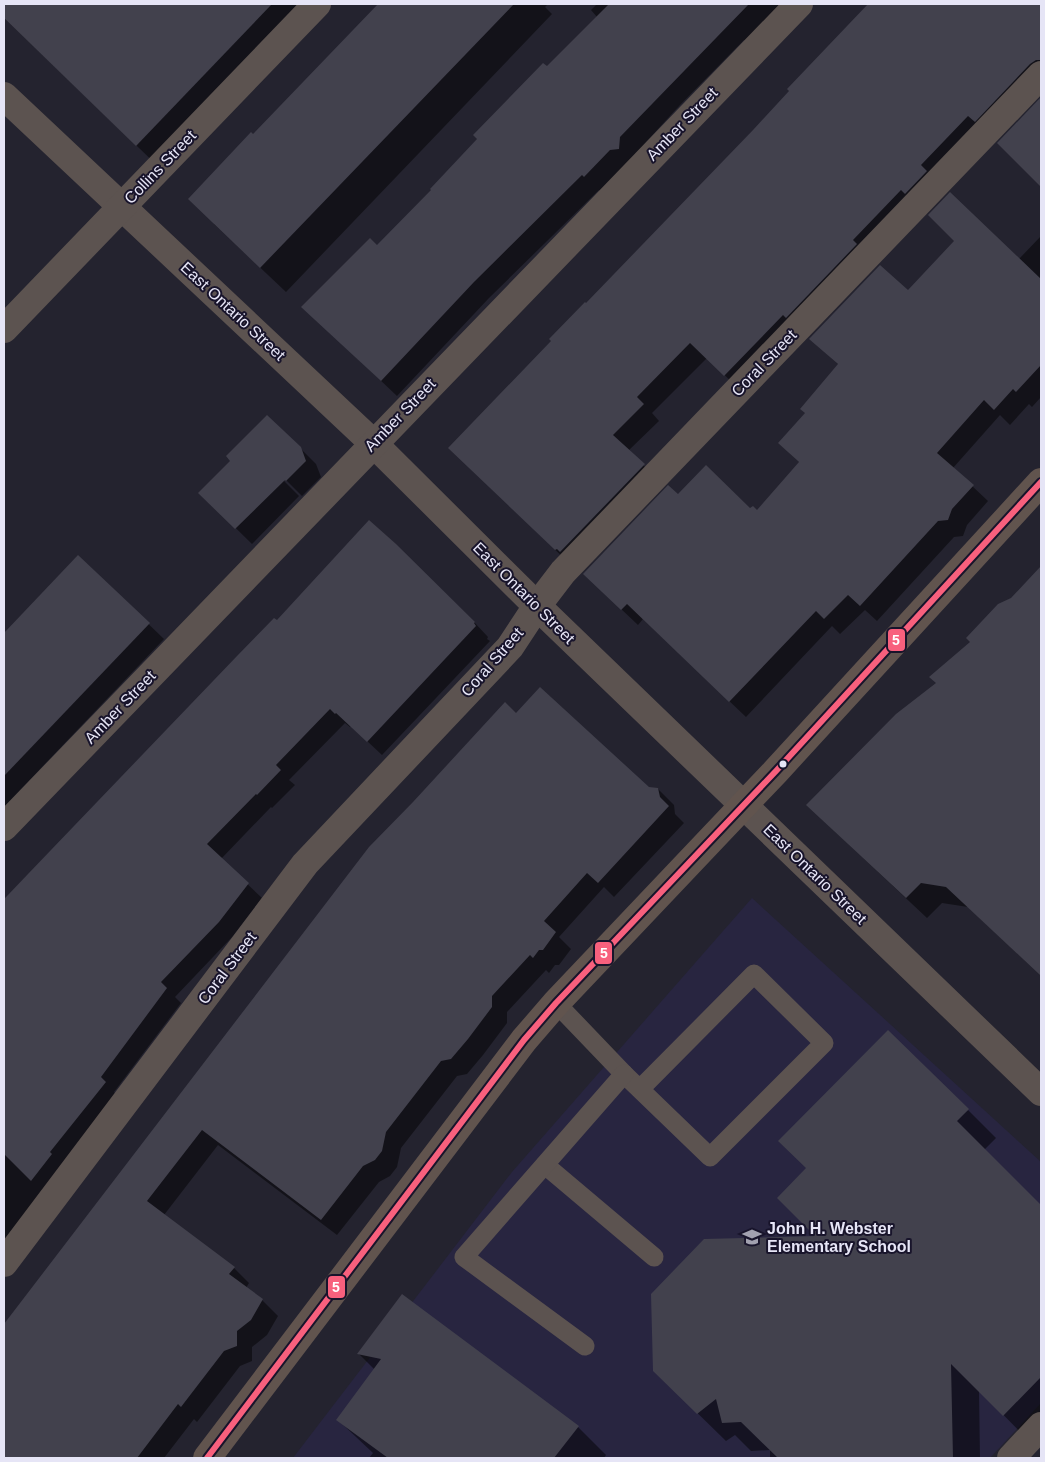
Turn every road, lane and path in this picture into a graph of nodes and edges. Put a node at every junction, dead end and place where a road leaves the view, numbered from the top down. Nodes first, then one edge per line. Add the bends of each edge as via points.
1 (317, 4) edge
2 (798, 4) edge
3 (1041, 74) edge
4 (4, 96) edge
5 (122, 206) junction
6 (4, 329) edge
7 (373, 443) junction
8 (1041, 482) edge
9 (537, 606) junction
10 (743, 805) junction
11 (4, 827) edge
12 (556, 1003) junction
13 (624, 1074) junction
14 (640, 1089) junction
15 (1041, 1092) edge
16 (545, 1165) junction
17 (654, 1256) dead end
18 (4, 1263) edge
19 (585, 1346) dead end
20 (1041, 1426) edge
21 (207, 1458) edge
22 (1011, 1458) edge

1 - 5 street, Collins Street
2 - 7 street, Amber Street
3 - 9 street, Coral Street via 563,572
4 - 5 street, East Ontario Street
5 - 6 street, Collins Street
5 - 7 street, East Ontario Street
7 - 9 street, East Ontario Street
7 - 11 street, Amber Street
8 - 10 main road
9 - 10 street, East Ontario Street
9 - 18 street, Coral Street via 510,647 305,864
10 - 12 main road
10 - 15 street, East Ontario Street
12 - 13 lane
12 - 21 main road via 524,1040
13 - 14 lane
13 - 16 lane
14 - 14 lane via 710,1156 824,1043 754,974
16 - 17 lane
16 - 19 lane via 464,1257
20 - 22 street

